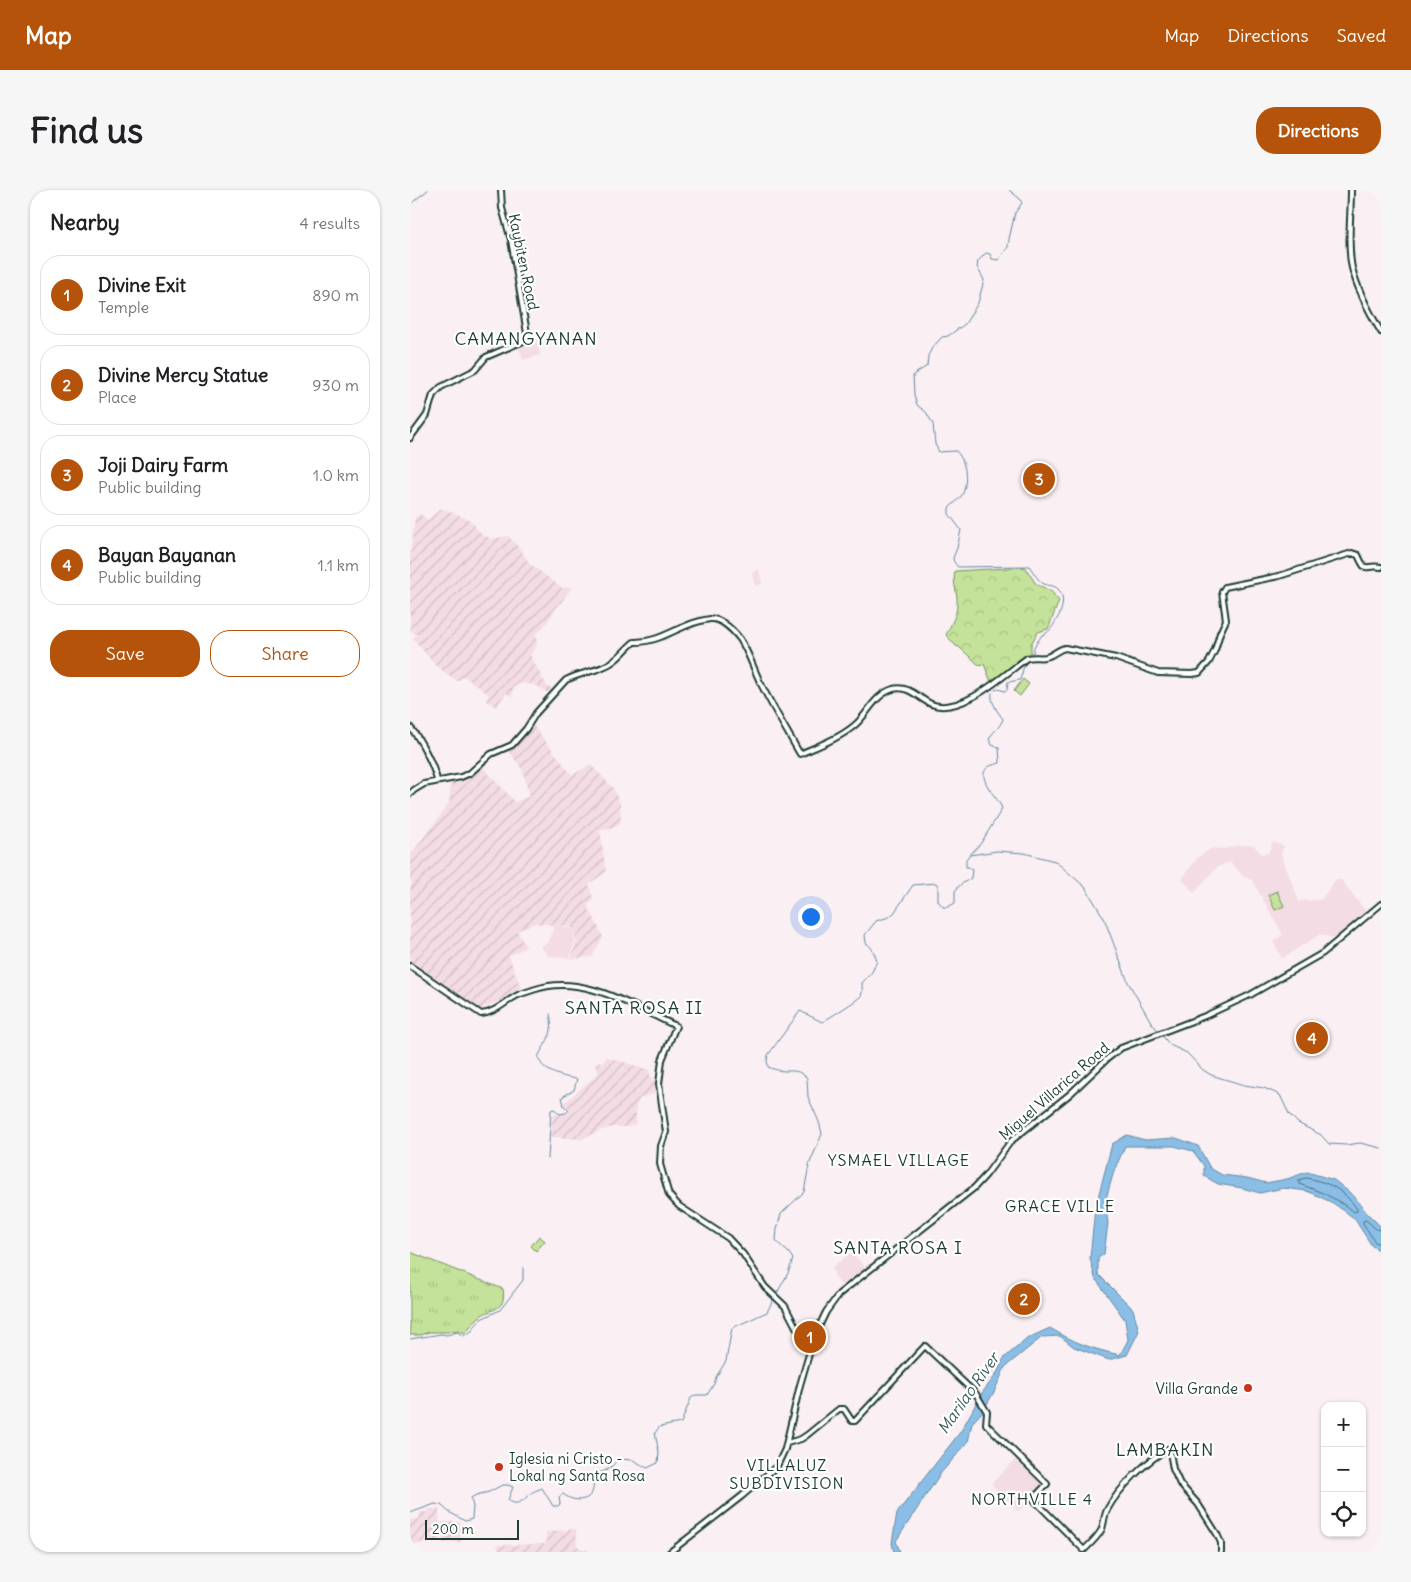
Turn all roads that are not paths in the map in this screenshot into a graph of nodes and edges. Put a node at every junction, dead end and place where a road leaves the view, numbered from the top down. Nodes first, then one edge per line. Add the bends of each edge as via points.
1 (502, 190) edge
2 (1351, 190) edge
3 (1381, 332) edge
4 (410, 438) edge
5 (1381, 567) edge
6 (410, 727) edge
7 (437, 780) junction
8 (410, 794) edge
9 (1381, 904) edge
10 (410, 966) edge
11 (814, 1337) junction
12 (787, 1443) junction
13 (670, 1552) edge
14 (1221, 1552) edge

1 - 4 street, Kaybiten Road via 502,208 511,240 528,339 486,357 475,370 441,387 433,395 427,415
2 - 3 street via 1352,269
5 - 7 street via 1365,568 1358,555 1352,553 1279,576 1225,587 1222,592 1226,620 1209,662 1199,673 1158,673 1116,658 1060,649 1048,656 1027,658 976,696 951,706 930,703 902,688 884,693 854,726 800,754 739,638 719,620 708,619 648,642 634,642 622,655 603,667 566,680 512,745 491,754 470,773
6 - 7 street
7 - 8 street
9 - 11 street, Miguel Villarica Road via 1324,953 1250,995 1121,1048 1106,1059 1070,1094 1011,1141 974,1188 839,1294
10 - 11 street via 480,1014 542,987 571,984 598,991 676,1026 662,1060 659,1084 666,1132 659,1158 669,1195 679,1206 728,1238 765,1287 785,1306 797,1329
11 - 12 street, Miguel Villarica Road
12 - 13 street, Miguel Villarica Road via 777,1466
12 - 14 street via 808,1435 839,1409 844,1409 855,1421 925,1346 976,1394 987,1415 986,1424 1047,1484 1033,1499 1084,1550 1102,1529 1106,1512 1128,1484 1144,1465 1168,1449 1180,1484 1218,1534

